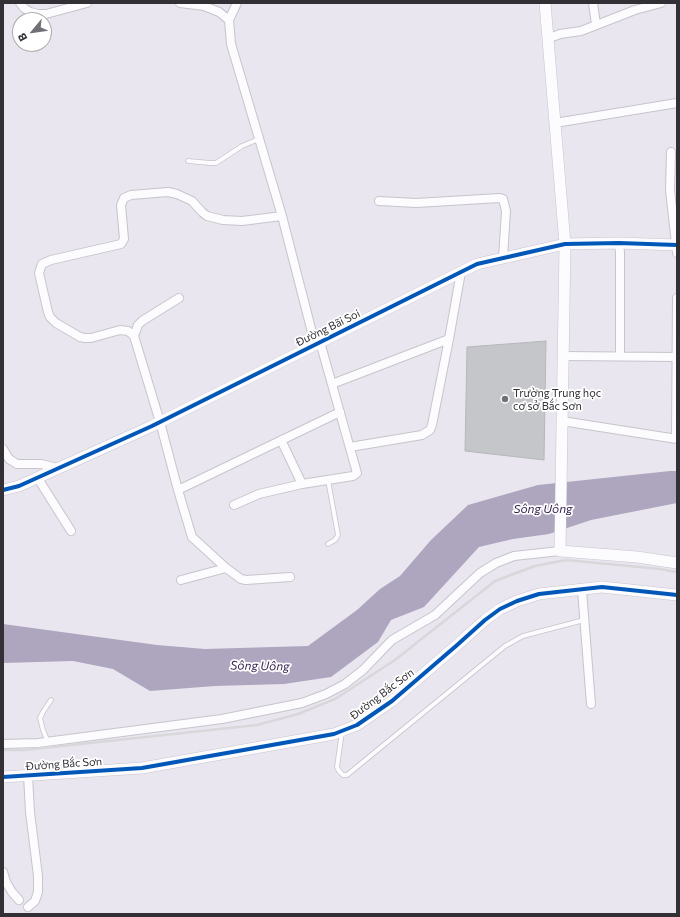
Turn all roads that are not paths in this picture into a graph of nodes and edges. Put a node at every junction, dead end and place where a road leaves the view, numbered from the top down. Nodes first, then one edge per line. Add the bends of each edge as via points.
1 (20, 3) edge
2 (87, 3) edge
3 (180, 3) edge
4 (237, 3) edge
5 (545, 3) edge
6 (592, 3) edge
7 (662, 3) edge
8 (634, 6) edge
9 (229, 20) junction
10 (596, 26) junction
11 (547, 39) junction
12 (677, 103) edge
13 (555, 123) junction
14 (259, 138) junction
15 (671, 152) dead end
16 (188, 161) dead end
17 (379, 201) dead end
18 (282, 216) junction
19 (618, 243) junction
20 (565, 244) junction
21 (676, 248) edge
22 (503, 258) junction
23 (461, 272) junction
24 (179, 298) dead end
25 (677, 298) edge
26 (134, 336) junction
27 (449, 339) junction
28 (318, 343) junction
29 (563, 356) junction
30 (620, 356) junction
31 (677, 357) edge
32 (332, 384) junction
33 (340, 412) junction
34 (562, 421) junction
35 (160, 422) junction
36 (676, 438) edge
37 (281, 440) junction
38 (350, 447) junction
39 (3, 449) edge
40 (57, 468) junction
41 (37, 477) junction
42 (328, 480) junction
43 (302, 484) junction
44 (3, 490) edge
45 (178, 490) junction
46 (234, 505) dead end
47 (71, 531) dead end
48 (328, 544) dead end
49 (560, 548) junction
50 (677, 563) edge
51 (226, 568) junction
52 (290, 577) dead end
53 (181, 580) dead end
54 (582, 590) junction
55 (677, 595) edge
56 (585, 620) junction
57 (51, 700) dead end
58 (591, 704) dead end
59 (342, 731) junction
60 (49, 742) junction
61 (3, 744) edge
62 (28, 775) junction
63 (3, 777) edge
64 (3, 872) edge
65 (19, 900) dead end
66 (28, 907) dead end

1 - 2 street via 30,12 38,14
3 - 9 street via 204,6
4 - 9 street
5 - 11 main road
6 - 10 street
7 - 8 street
8 - 10 street
9 - 14 street via 231,44
10 - 11 street
11 - 13 main road
12 - 13 street
13 - 20 main road
14 - 16 lane via 216,163
14 - 18 street
15 - 21 street via 670,190
17 - 22 street via 416,204 500,198 506,211
18 - 26 street via 242,221 223,220 207,216 192,201 177,194 168,192 131,195 124,198 120,205 124,239 121,244 42,264 39,273 48,312 56,323 85,338 120,330 128,331
18 - 28 street
19 - 20 main road, Đường Bãi Soi
19 - 21 main road, Đường Bãi Soi
19 - 30 street
20 - 22 main road, Đường Bãi Soi
20 - 29 main road
22 - 23 main road, Đường Bãi Soi via 477,264
23 - 27 street
23 - 28 main road, Đường Bãi Soi
24 - 26 street via 142,321
25 - 31 street
26 - 35 street
27 - 32 street
27 - 38 street via 430,430 422,435
28 - 32 street
28 - 35 main road, Đường Bãi Soi
29 - 30 street
29 - 34 main road
30 - 31 street
31 - 36 street
32 - 33 street
33 - 37 street
33 - 38 street
34 - 36 street
34 - 49 main road
35 - 40 main road, Đường Bãi Soi
35 - 45 street
37 - 43 street
37 - 45 street
38 - 42 street via 357,470 355,474
39 - 40 street via 10,460 17,464 41,464
40 - 41 main road, Đường Bãi Soi
41 - 44 main road, Đường Bãi Soi
41 - 47 street
42 - 43 street
42 - 48 lane via 338,535
43 - 46 street via 260,494
45 - 51 street via 192,537
49 - 50 main road
49 - 60 street via 514,556 496,563 480,574 435,615 392,640 363,670 326,694 302,703 222,720
51 - 52 street via 237,577 246,580
51 - 53 street
54 - 55 main road, Đường Bắc Sơn via 602,587
54 - 56 street
54 - 59 main road, Đường Bắc Sơn via 539,594 500,609 392,700 357,725
56 - 58 street
56 - 59 lane via 523,636 505,646 347,775 343,775 337,767
57 - 60 lane via 40,718
59 - 62 main road, Đường Bắc Sơn via 142,768
60 - 61 street
62 - 63 main road, Đường Bắc Sơn
62 - 66 street via 38,876 38,892 35,901
64 - 65 street via 9,887

